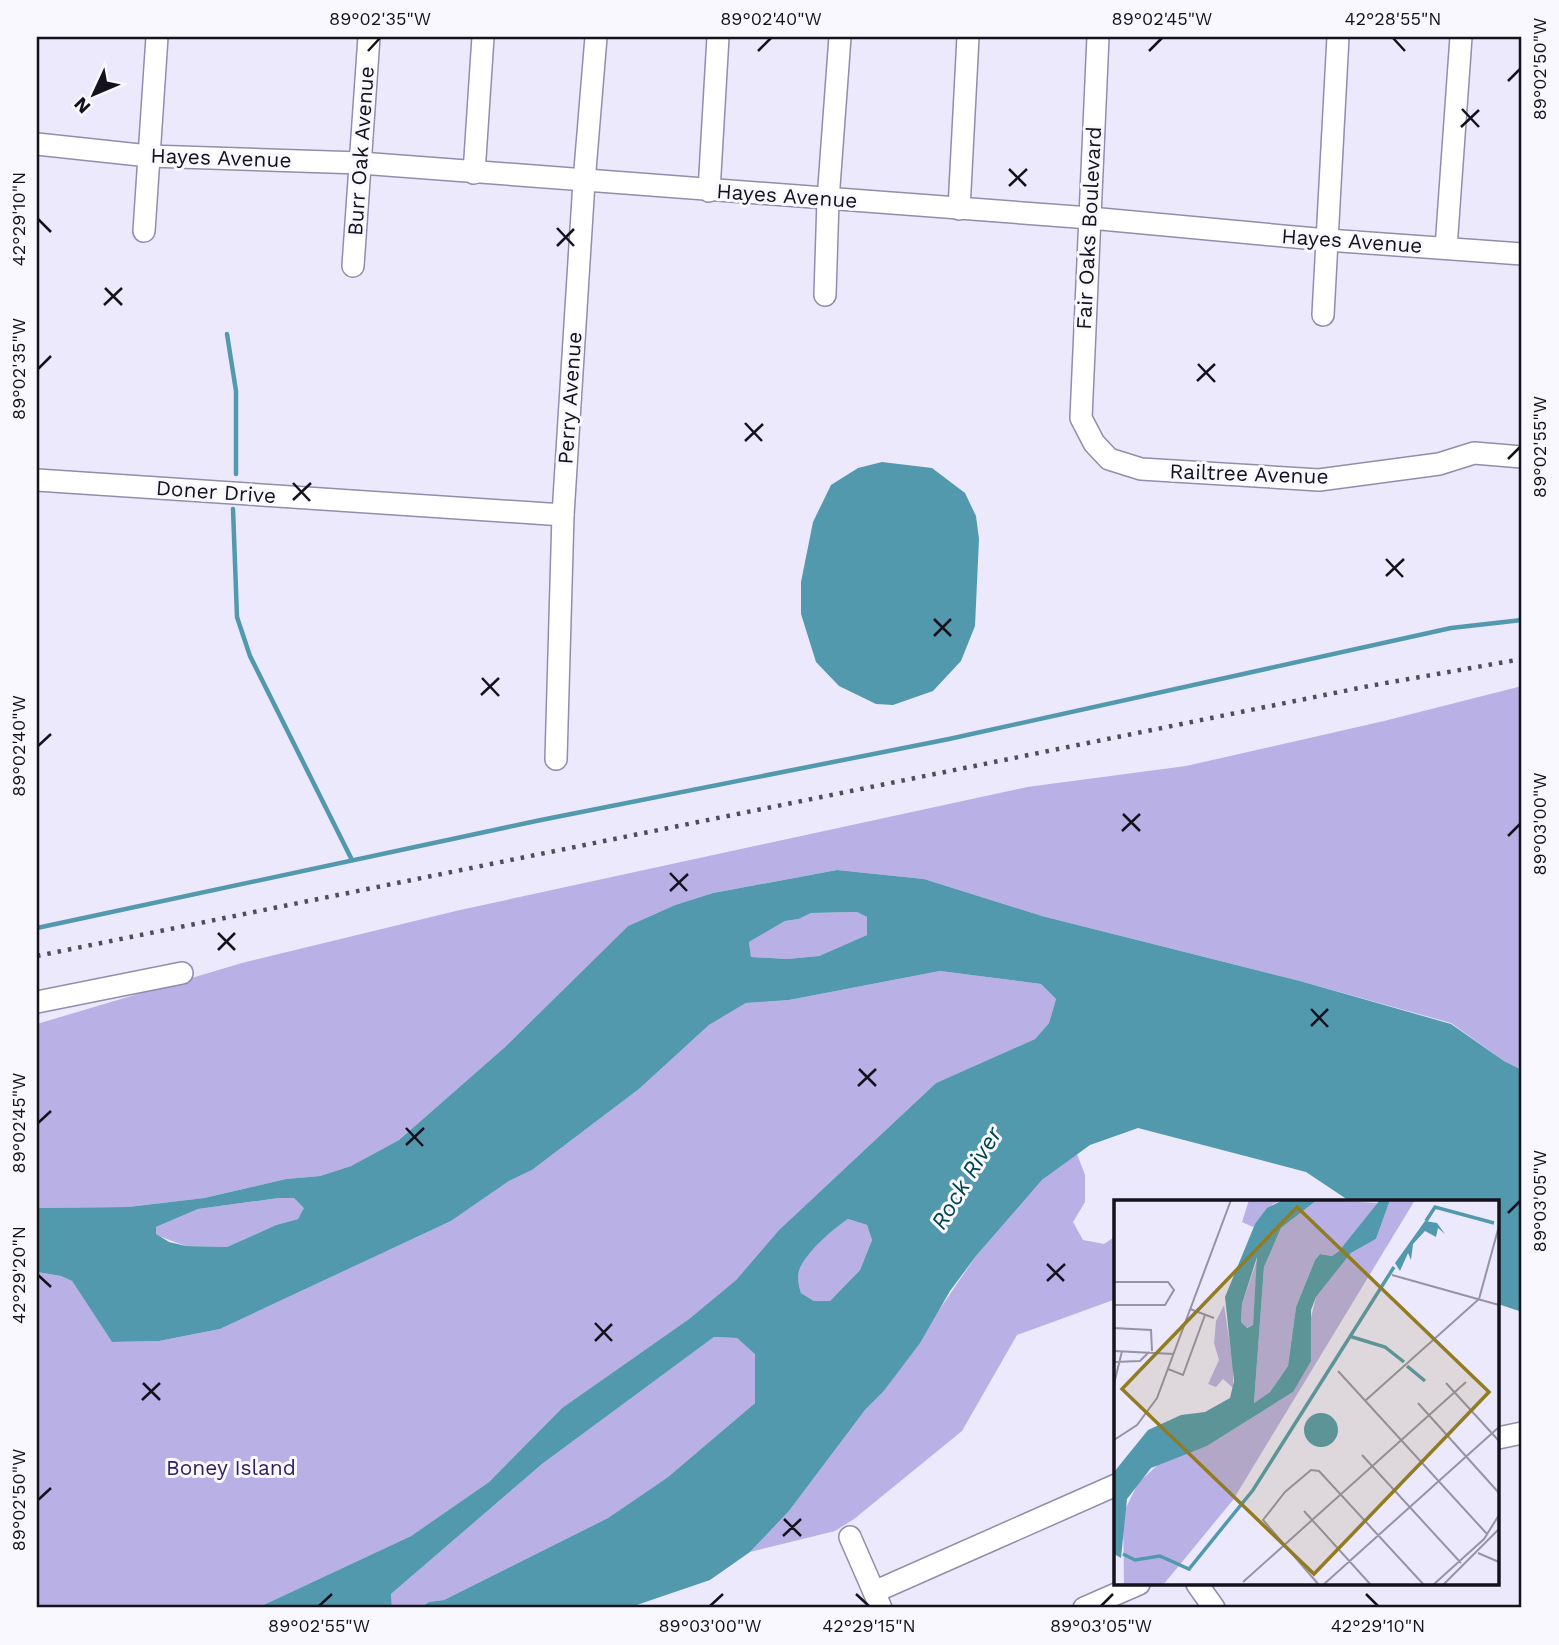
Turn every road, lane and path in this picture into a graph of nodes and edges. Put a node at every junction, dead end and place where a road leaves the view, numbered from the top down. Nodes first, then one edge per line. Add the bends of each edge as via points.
1 (157, 37) edge
2 (369, 37) edge
3 (483, 37) edge
4 (596, 37) edge
5 (718, 37) edge
6 (840, 37) edge
7 (968, 37) edge
8 (1098, 37) edge
9 (1338, 37) edge
10 (1461, 37) edge
11 (44, 145) edge
12 (149, 156) junction
13 (360, 163) junction
14 (474, 173) junction
15 (584, 182) junction
16 (709, 191) junction
17 (828, 200) junction
18 (959, 209) junction
19 (1090, 218) junction
20 (145, 231) dead end
21 (1327, 240) junction
22 (1446, 248) junction
23 (1522, 254) edge
24 (352, 266) dead end
25 (825, 295) dead end
26 (1323, 315) dead end
27 (1081, 418) joint
28 (1522, 457) edge
29 (37, 480) edge
30 (563, 515) junction
31 (555, 759) dead end
32 (182, 973) dead end
33 (37, 1002) edge
34 (1522, 1433) edge
35 (1500, 1438) edge
36 (1114, 1486) edge
37 (850, 1537) dead end
38 (1134, 1586) edge
39 (1198, 1586) edge
40 (877, 1600) edge
41 (1084, 1608) edge
42 (1214, 1608) edge

1 - 12 street
2 - 13 street, Burr Oak Avenue
3 - 14 street
4 - 15 street, Perry Avenue
5 - 16 street
6 - 17 street
7 - 18 street
8 - 19 street, Fair Oaks Boulevard
9 - 21 street
10 - 22 street
11 - 12 street, Hayes Avenue
12 - 13 street, Hayes Avenue
12 - 20 street
13 - 14 street, Hayes Avenue
13 - 24 street, Burr Oak Avenue
14 - 15 street, Hayes Avenue
15 - 16 street, Hayes Avenue
15 - 30 street, Perry Avenue
16 - 17 street, Hayes Avenue
17 - 18 street, Hayes Avenue
17 - 25 street
18 - 19 street, Hayes Avenue
19 - 21 street, Hayes Avenue
19 - 27 street, Fair Oaks Boulevard
21 - 22 street, Hayes Avenue
21 - 26 street
22 - 23 street, Hayes Avenue
27 - 28 street, Railtree Avenue via 1109,459 1141,469 1319,480 1439,464 1474,453
29 - 30 street, Doner Drive
30 - 31 street, Perry Avenue
32 - 33 street
34 - 35 street
36 - 40 street
37 - 40 street
38 - 41 street
39 - 42 street

